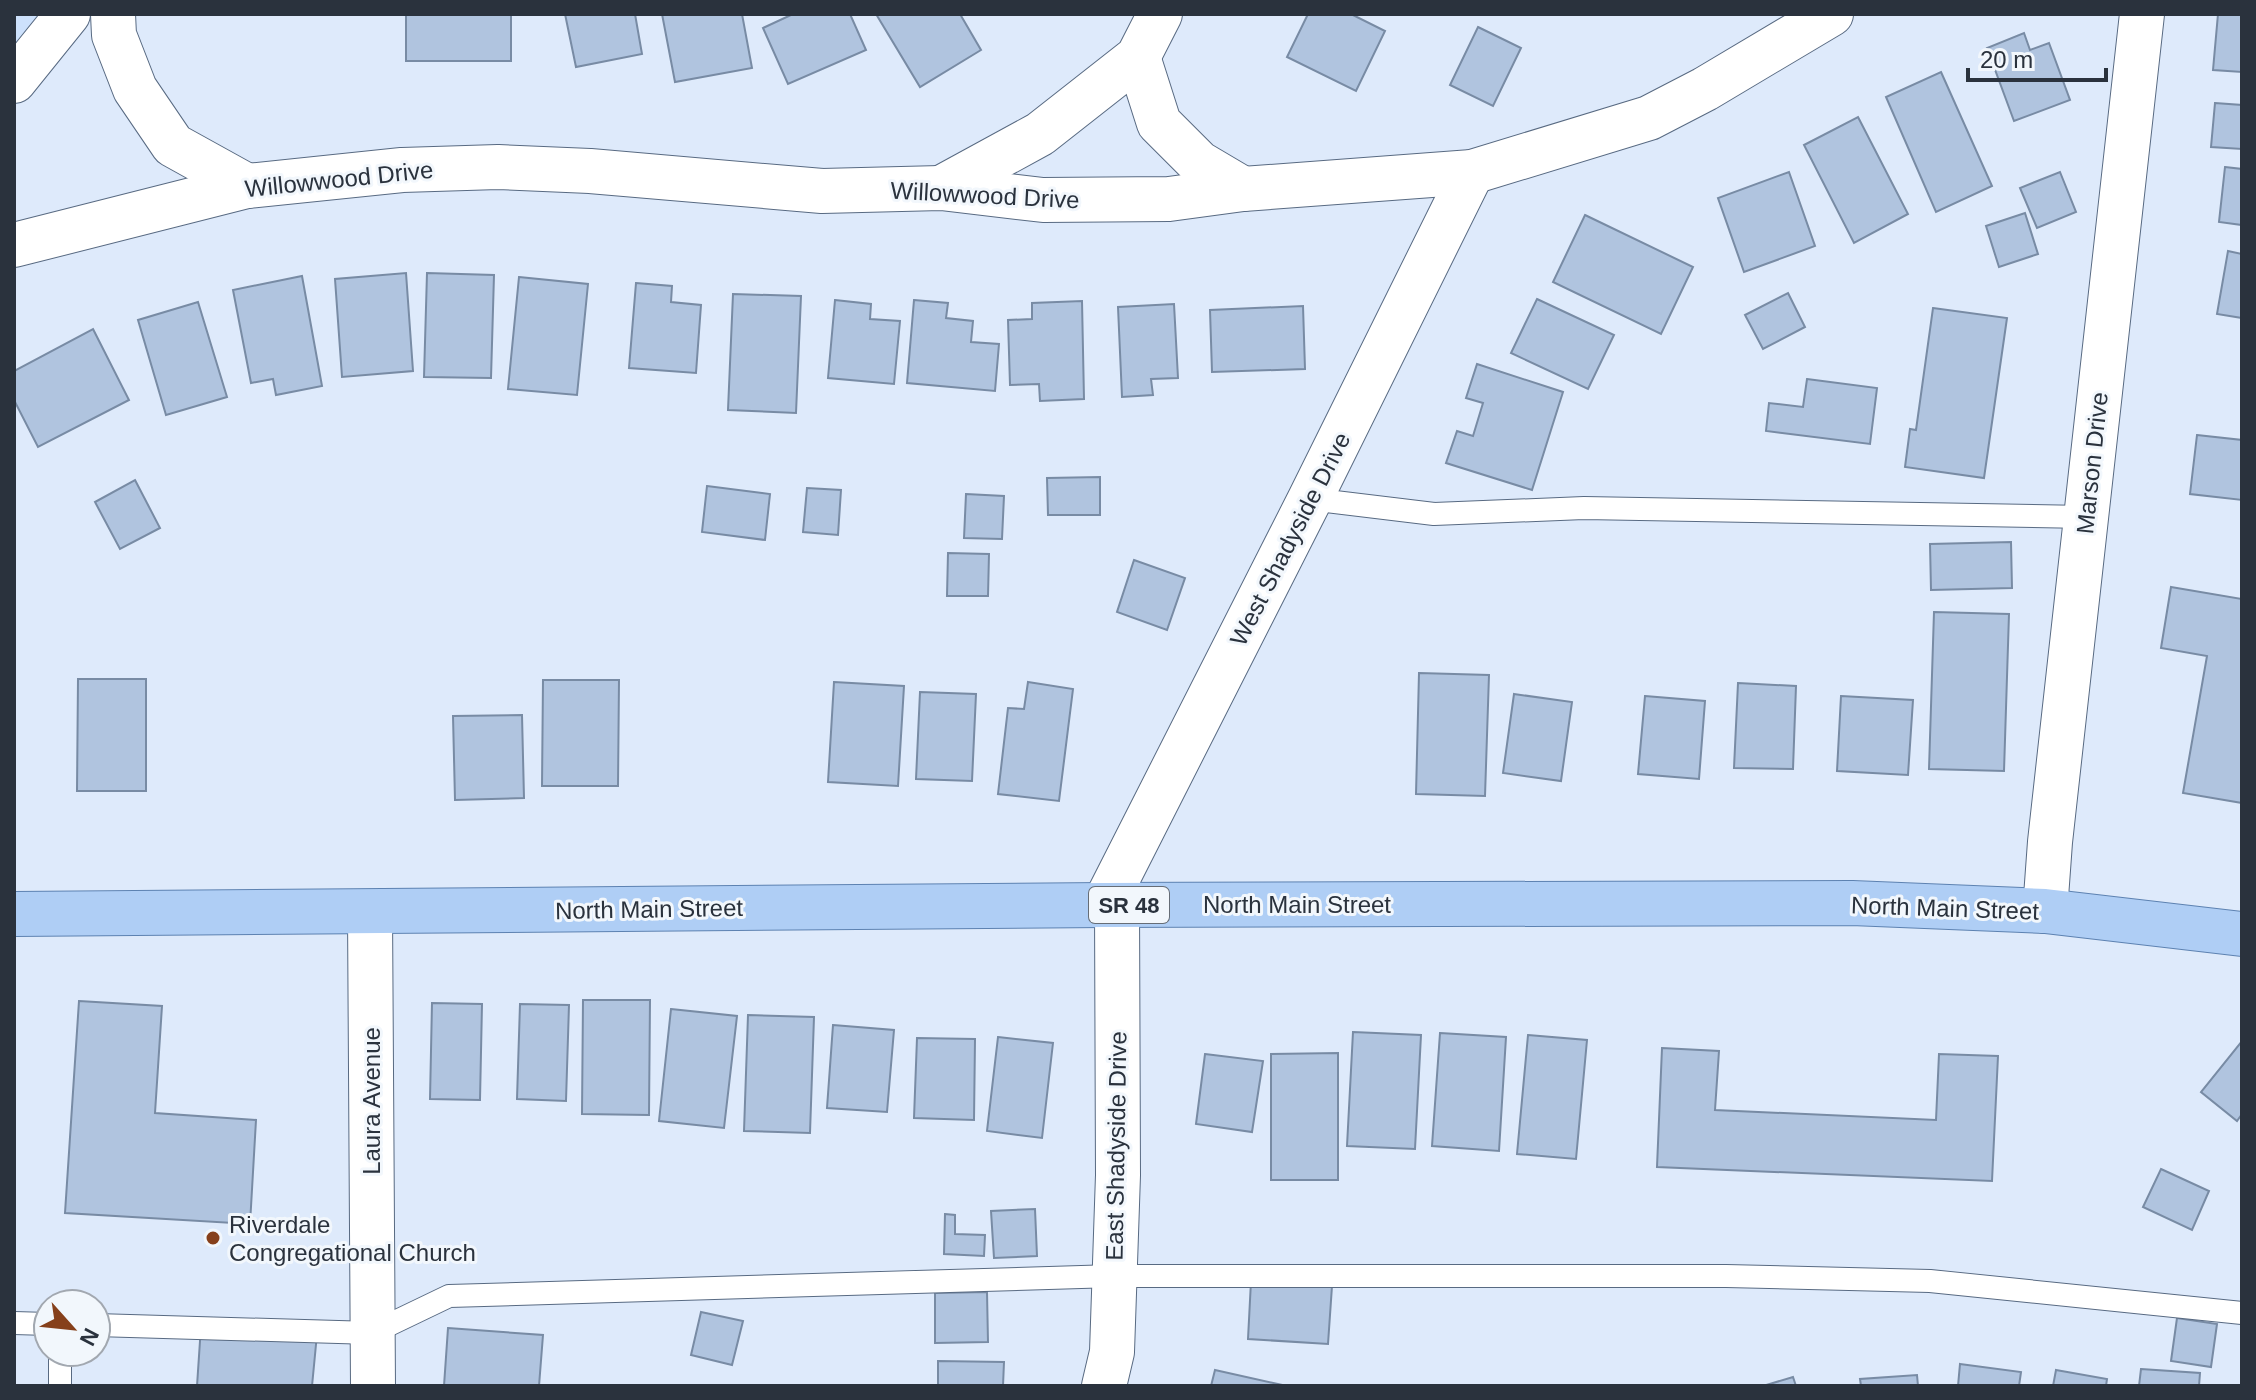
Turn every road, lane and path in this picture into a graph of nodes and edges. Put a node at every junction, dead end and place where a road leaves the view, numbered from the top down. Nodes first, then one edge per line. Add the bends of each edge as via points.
1 (68, 14) edge
2 (113, 14) edge
3 (1160, 14) edge
4 (1831, 14) edge
5 (2142, 14) edge
6 (1138, 57) junction
7 (14, 81) edge
8 (1472, 172) junction
9 (247, 186) junction
10 (941, 188) junction
11 (1243, 189) junction
12 (14, 245) edge
13 (1310, 499) junction
14 (2086, 517) junction
15 (1110, 905) junction
16 (2045, 911) junction
17 (370, 912) junction
18 (14, 914) edge
19 (2242, 934) edge
20 (1114, 1276) junction
21 (2242, 1313) edge
22 (112, 1325) edge
23 (372, 1333) junction
24 (373, 1386) edge
25 (1104, 1386) edge

1 - 7 street
2 - 9 street via 114,35 135,89 173,145
3 - 6 street
4 - 8 street, Willowwood Drive via 1649,118
5 - 14 street, Marson Drive
6 - 10 street via 1040,134
6 - 11 street via 1159,123 1199,163
8 - 11 street, Willowwood Drive
8 - 13 street, West Shadyside Drive
9 - 10 street, Willowwood Drive via 402,170 498,167 822,191
9 - 12 street, Willowwood Drive
10 - 11 street, Willowwood Drive via 1043,200 1169,199
13 - 14 lane via 1434,514 1584,508
13 - 15 street, West Shadyside Drive
14 - 16 street, Marson Drive
15 - 16 main road, North Main Street / SR 48 via 1852,903
15 - 17 main road, North Main Street / SR 48
15 - 20 street, East Shadyside Drive via 1118,1175
16 - 19 main road, North Main Street / SR 48
17 - 18 main road, North Main Street / SR 48
17 - 23 street, Laura Avenue
20 - 21 lane via 1930,1281
20 - 23 lane via 449,1296
20 - 25 street, East Shadyside Drive via 1112,1352
22 - 23 lane
23 - 24 street, Laura Avenue

